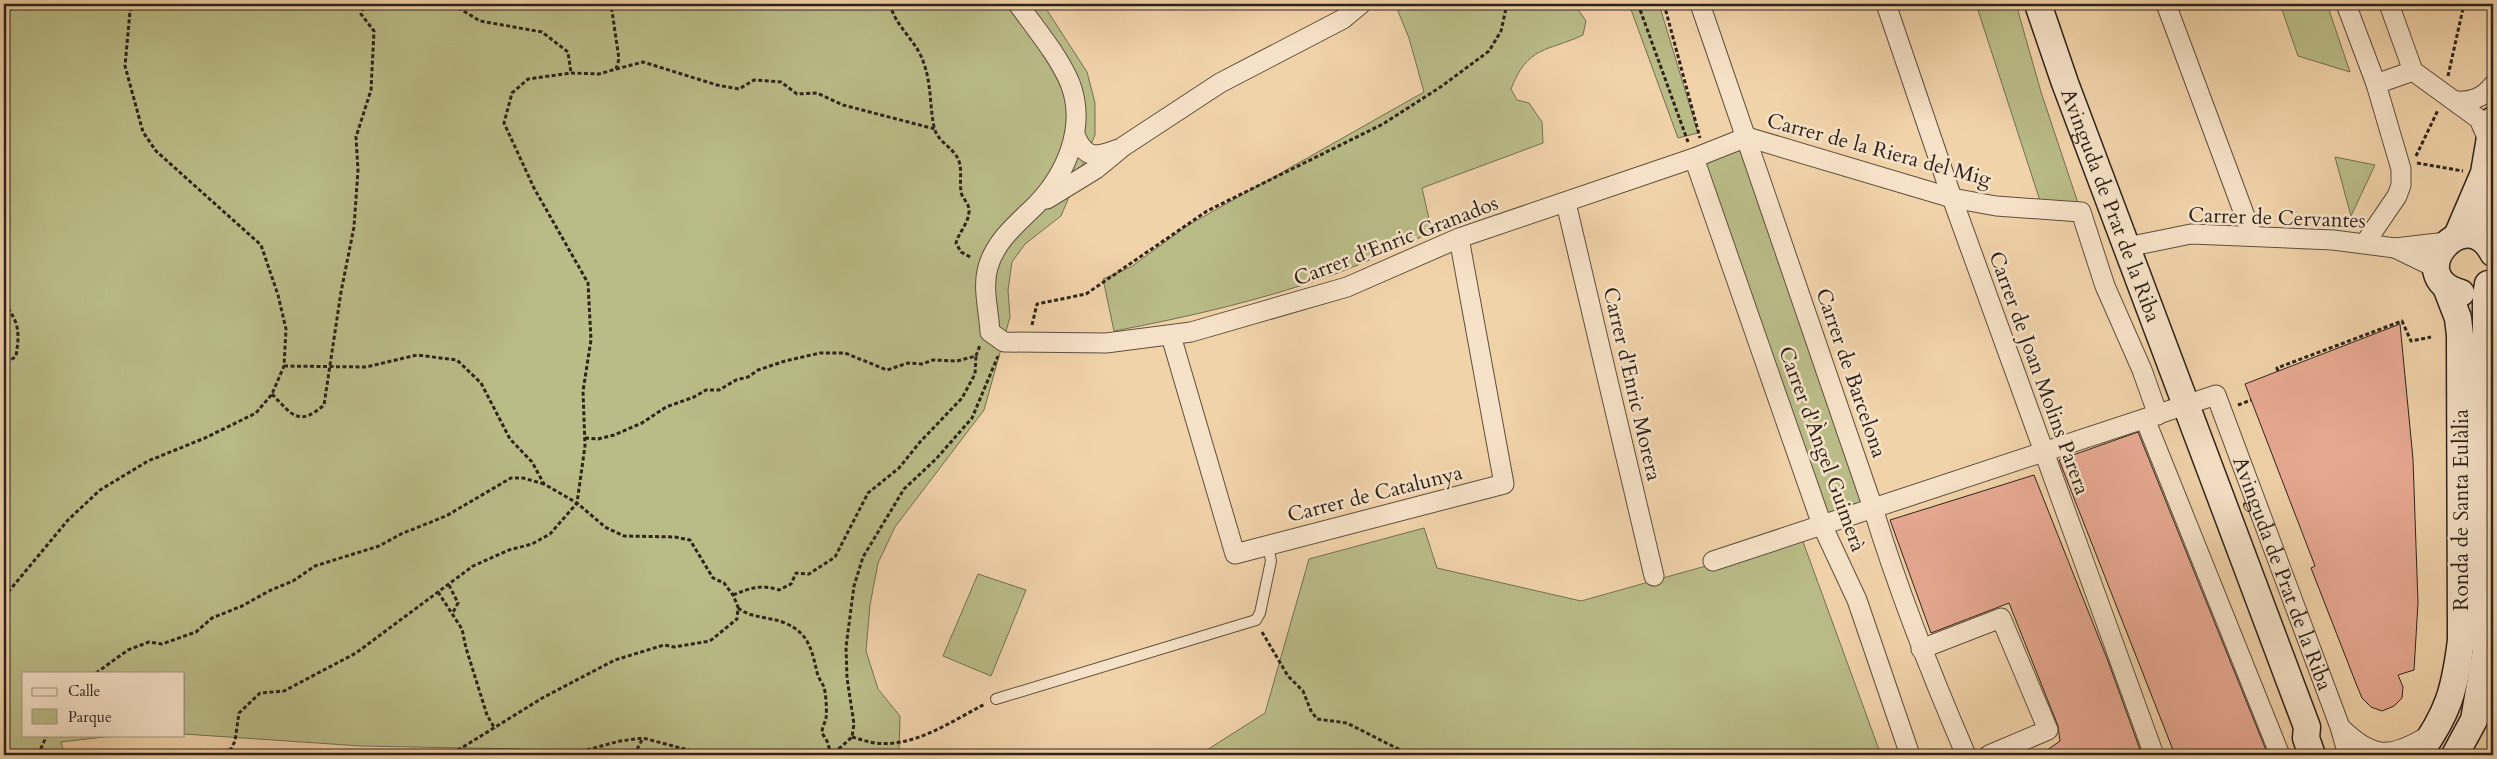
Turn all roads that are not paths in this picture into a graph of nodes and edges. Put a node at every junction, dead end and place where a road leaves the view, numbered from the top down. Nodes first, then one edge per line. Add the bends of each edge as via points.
1 (1018, 4) edge
2 (1361, 4) edge
3 (1700, 4) edge
4 (1886, 4) edge
5 (2038, 4) edge
6 (2166, 4) edge
7 (2346, 4) edge
8 (2389, 4) edge
9 (2413, 71) junction
10 (2376, 84) junction
11 (2493, 85) edge
12 (2448, 104) junction
13 (2491, 132) edge
14 (1075, 135) junction
15 (1747, 137) junction
16 (1124, 146) junction
17 (1699, 156) junction
18 (2474, 172) junction
19 (1952, 198) junction
20 (1566, 203) junction
21 (1035, 205) junction
22 (2252, 235) junction
23 (1459, 238) junction
24 (2452, 239) junction
25 (2365, 243) junction
26 (2127, 247) junction
27 (2395, 248) junction
28 (2492, 250) edge
29 (2441, 277) junction
30 (2491, 279) edge
31 (1172, 336) junction
32 (2185, 406) junction
33 (2152, 417) junction
34 (2044, 452) junction
35 (1873, 508) junction
36 (1822, 525) junction
37 (1268, 545) junction
38 (1713, 561) dead end
39 (1654, 576) dead end
40 (1921, 650) junction
41 (996, 698) road end
42 (2307, 727) junction
43 (2340, 727) junction
44 (2435, 732) junction
45 (1910, 755) edge
46 (1966, 755) edge
47 (1989, 755) edge
48 (2154, 755) edge
49 (2280, 755) edge
50 (2312, 755) edge
51 (2326, 755) edge
52 (2348, 755) edge
53 (2418, 755) edge
54 (2455, 755) edge

1 - 14 street via 1070,84
2 - 16 street via 1343,19 1220,83
3 - 15 street, Carrer de Barcelona
4 - 19 street, Carrer de Joan Molins Parera
5 - 26 main road, Avinguda de Prat de la Riba
6 - 22 street
7 - 10 street
8 - 9 street
9 - 10 street
9 - 12 street
10 - 25 street via 2401,169 2401,185 2389,210
11 - 12 street via 2474,100
12 - 13 street via 2479,119
13 - 18 main road
14 - 16 street via 1089,154 1098,156
14 - 21 street via 1057,180
15 - 17 street, Carrer d'Enric Granados
15 - 19 street, Carrer de la Riera del Mig
15 - 35 street, Carrer de Barcelona
16 - 21 street via 1096,169
17 - 20 street, Carrer d'Enric Granados
17 - 36 street, Carrer d'Àngel Guimerà
18 - 24 main road
18 - 28 main road
19 - 33 street, Carrer de la Riera del Mig via 1996,206 2081,212 2105,286 2142,370
19 - 34 street, Carrer de Joan Molins Parera
20 - 23 street, Carrer d'Enric Granados
20 - 39 street, Carrer d'Enric Morera
21 - 31 street, Carrer d'Enric Granados via 1014,224 998,246 988,268 986,290 997,337 1106,343
22 - 25 street, Carrer de Cervantes
22 - 26 street, Carrer de Cervantes via 2191,234
23 - 31 street, Carrer d'Enric Granados via 1347,287
23 - 37 street, Carrer de Catalunya via 1504,484
24 - 27 street, Carrer de Cervantes
24 - 28 main road via 2474,236
24 - 29 main road via 2440,249
25 - 27 street, Carrer de Cervantes
26 - 32 main road, Avinguda de Prat de la Riba
27 - 29 street, Carrer de Cervantes
29 - 30 main road via 2460,293 2470,294
29 - 44 main road, Ronda de Santa Eulàlia via 2458,318 2460,335 2461,623 2455,685
30 - 54 main road, Ronda de Santa Eulàlia via 2486,296 2486,650 2474,720
31 - 37 street, Carrer de Catalunya via 1235,554
32 - 33 street
32 - 42 main road, Avinguda de Prat de la Riba
32 - 43 street, Avinguda de Prat de la Riba via 2216,395
33 - 34 street
33 - 49 street
34 - 35 street
34 - 48 street, Carrer de Joan Molins Parera
35 - 36 street
35 - 40 street, Carrer de Barcelona
36 - 38 street
36 - 45 street, Carrer d'Àngel Guimerà via 1857,600
37 - 41 lane via 1271,561 1256,620
40 - 46 street, Carrer de Barcelona
40 - 47 street via 2002,618 2048,730
42 - 50 main road via 2306,738
42 - 51 main road via 2316,734
43 - 44 street via 2357,744 2381,754 2403,750
43 - 52 street, Avinguda de Prat de la Riba
44 - 53 main road, Ronda de Santa Eulàlia

